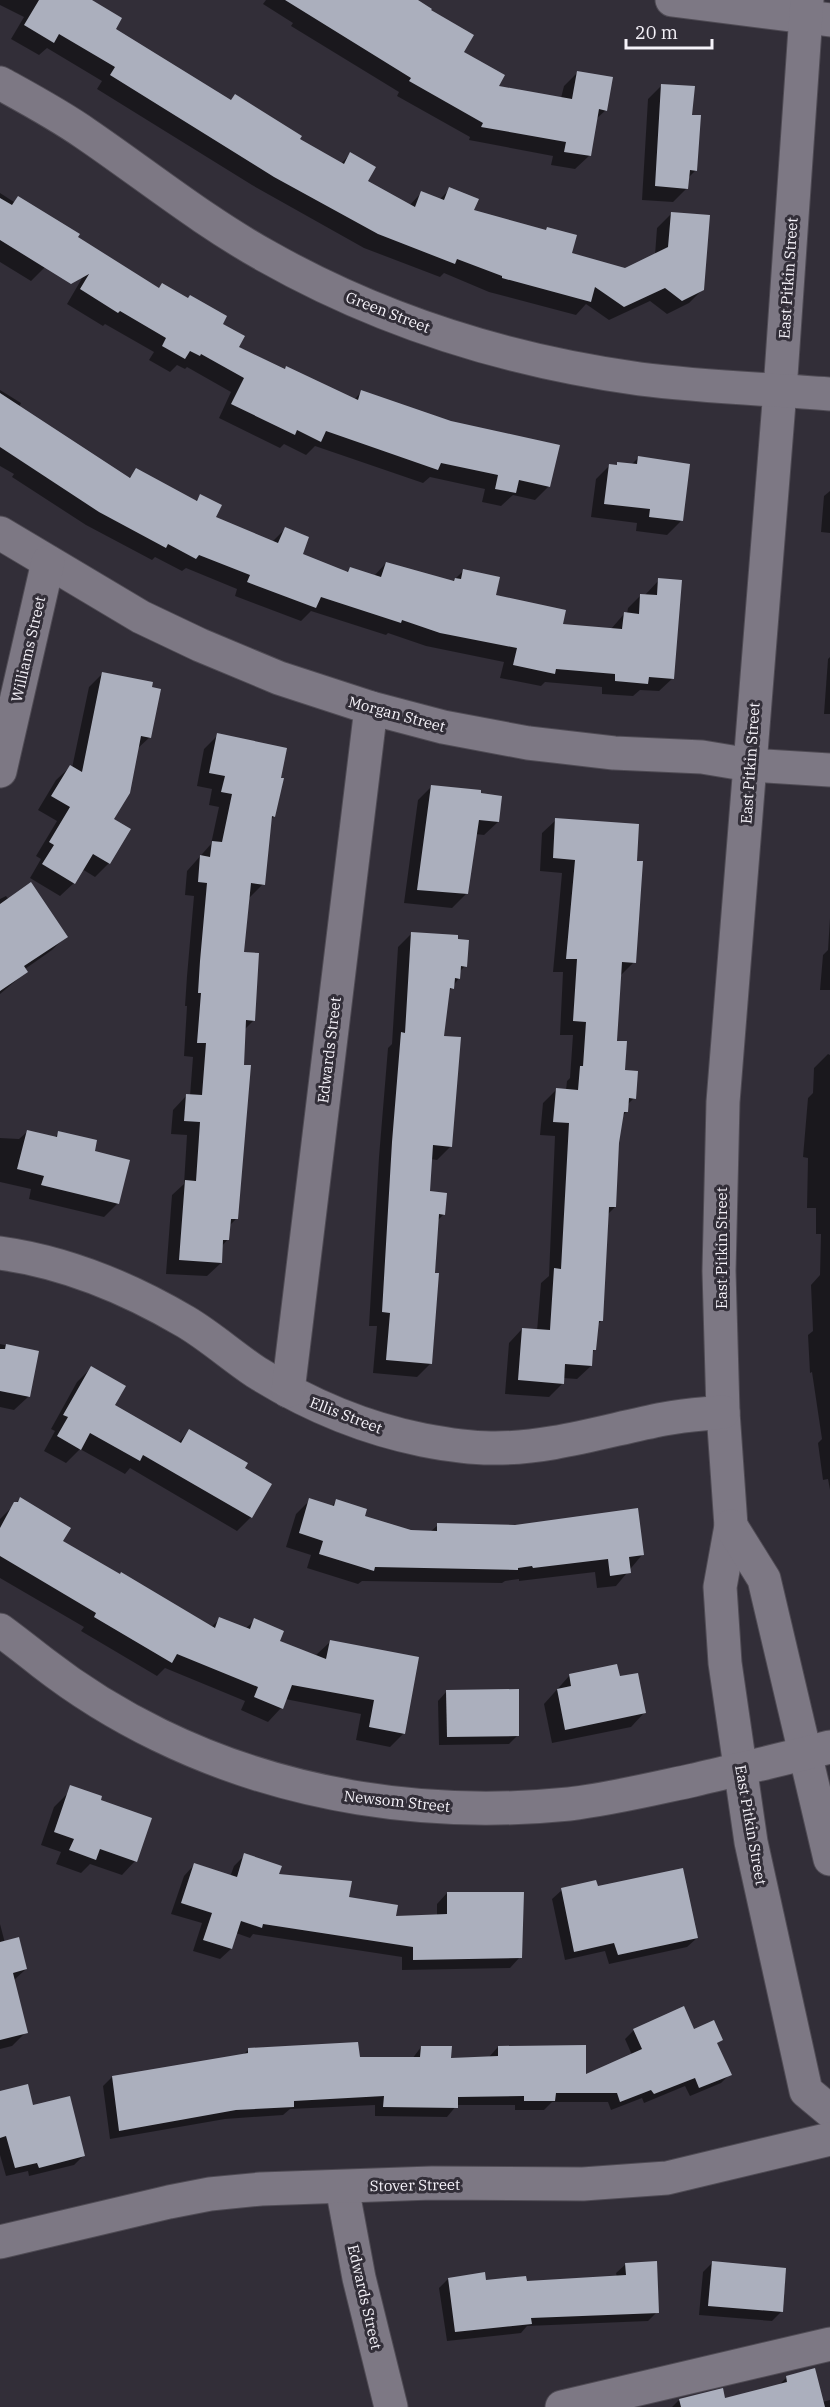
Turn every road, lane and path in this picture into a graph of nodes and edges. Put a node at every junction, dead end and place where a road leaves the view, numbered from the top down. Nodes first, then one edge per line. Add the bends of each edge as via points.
1 (672, 0) edge
2 (814, 13) edge
3 (0, 84) edge
4 (780, 390) junction
5 (830, 394) edge
6 (0, 533) edge
7 (48, 562) junction
8 (371, 708) junction
9 (750, 765) junction
10 (830, 770) edge
11 (0, 771) edge
12 (0, 1253) edge
13 (288, 1391) junction
14 (723, 1412) junction
15 (732, 1526) junction
16 (0, 1630) edge
17 (817, 1750) edge
18 (741, 1770) junction
19 (830, 1859) edge
20 (830, 2111) edge
21 (830, 2139) edge
22 (342, 2187) junction
23 (0, 2242) edge
24 (830, 2344) edge
25 (659, 2396) edge
26 (391, 2407) edge
27 (562, 2407) edge

1 - 2 street
2 - 4 street, East Pitkin Street
3 - 4 street, Green Street via 85,133 189,209 266,256 380,311 465,341 552,364 641,379
4 - 5 street, Green Street
4 - 9 street, East Pitkin Street
6 - 7 street, Morgan Street
7 - 8 street, Morgan Street via 141,617 200,645 279,678
7 - 11 street, Williams Street
8 - 9 street, Morgan Street via 528,743 614,753 702,757
8 - 13 street, Edwards Street
9 - 10 street, Morgan Street
9 - 14 street, East Pitkin Street via 723,1102 719,1270
12 - 13 street, Ellis Street via 81,1274 135,1295 187,1323
13 - 14 street, Ellis Street via 377,1428 423,1440 490,1448 566,1441 666,1418
14 - 15 street, East Pitkin Street
15 - 17 street, East Pitkin Street via 764,1579
15 - 18 street, East Pitkin Street via 720,1587 725,1664
16 - 18 street, Newsom Street via 105,1706 158,1735 226,1764 285,1783 345,1796 455,1808 568,1804
17 - 18 street, Newsom Street
17 - 19 street, East Pitkin Street
18 - 20 street, East Pitkin Street via 752,1842 806,2091
21 - 22 street, Stover Street via 667,2178 583,2184
22 - 23 street, Stover Street via 210,2194
22 - 26 street, Edwards Street via 358,2278
24 - 25 street
25 - 27 street

